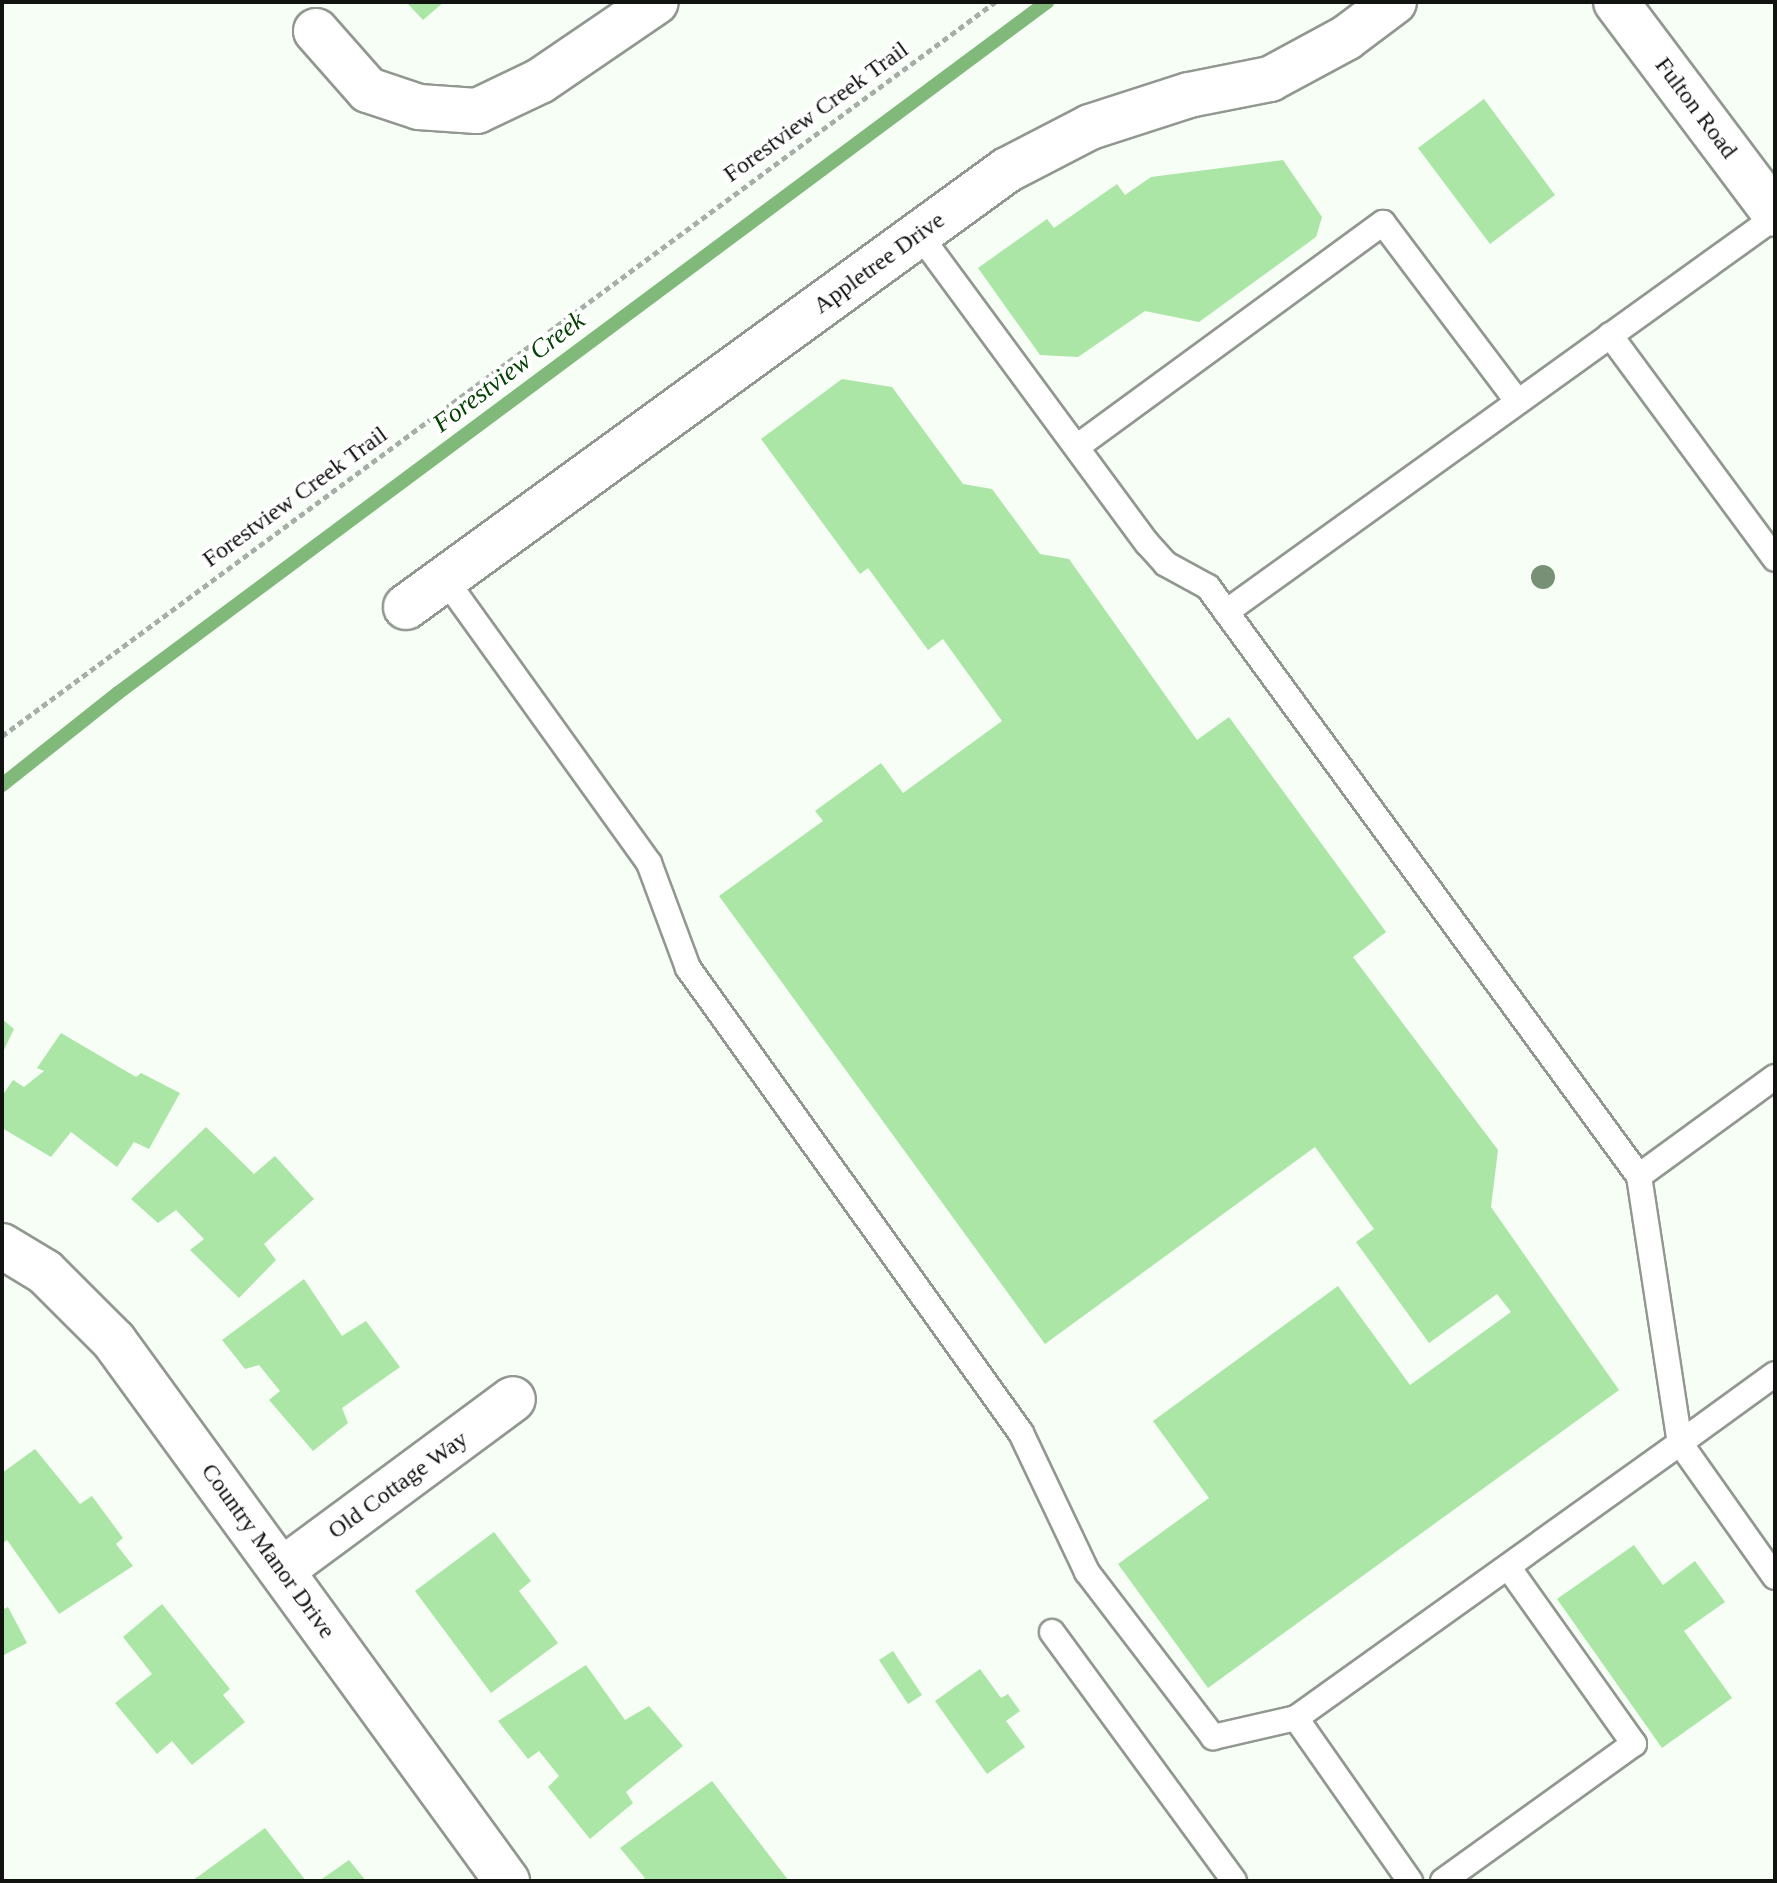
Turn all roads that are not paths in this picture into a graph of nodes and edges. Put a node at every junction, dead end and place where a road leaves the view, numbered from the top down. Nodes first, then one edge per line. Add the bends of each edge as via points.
1 (656, 2) edge
2 (1394, 2) edge
3 (1616, 2) edge
4 (316, 31) dead end
5 (1775, 216) edge
6 (919, 234) junction
7 (1610, 335) junction
8 (1517, 401) junction
9 (1078, 446) junction
10 (1775, 559) edge
11 (445, 579) junction
12 (406, 607) dead end
13 (1226, 612) junction
14 (1775, 1077) edge
15 (1639, 1176) junction
16 (2, 1246) edge
17 (1775, 1374) edge
18 (513, 1399) dead end
19 (1680, 1443) junction
20 (1508, 1567) junction
21 (282, 1570) junction
22 (1775, 1577) edge
23 (1052, 1632) dead end
24 (1296, 1718) junction
25 (507, 1881) edge
26 (1234, 1881) edge
27 (1410, 1881) edge
28 (1443, 1881) edge

1 - 4 street via 540,81 477,111 419,107 368,90
2 - 6 street, Appletree Drive via 1346,38 1270,79 1189,95 1090,127 1007,170
3 - 5 street, Fulton Road
5 - 7 lane
6 - 9 lane
6 - 11 street, Appletree Drive
7 - 8 lane
7 - 10 lane
8 - 9 lane via 1383,223
8 - 13 lane
9 - 13 lane via 1147,543 1166,564 1208,587
11 - 12 street, Appletree Drive
11 - 24 lane via 649,863 688,968 1021,1433 1087,1572 1213,1737
13 - 15 lane
14 - 15 lane
15 - 19 lane
16 - 21 street, Country Manor Drive via 45,1272 97,1321
17 - 19 lane
18 - 21 street, Old Cottage Way
19 - 20 lane
19 - 22 lane
20 - 24 lane
20 - 28 lane via 1634,1744
21 - 25 street, Country Manor Drive
23 - 26 lane
24 - 27 lane

